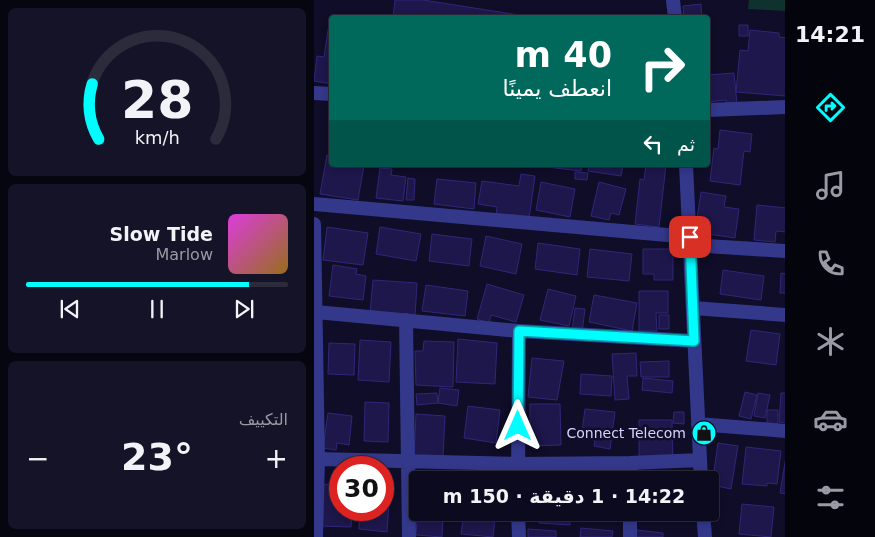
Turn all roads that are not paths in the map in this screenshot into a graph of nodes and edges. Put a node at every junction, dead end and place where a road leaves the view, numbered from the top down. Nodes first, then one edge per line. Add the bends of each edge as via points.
1 (673, 0) edge
2 (675, 15) edge
3 (314, 93) edge
4 (329, 94) edge
5 (785, 107) edge
6 (710, 110) edge
7 (686, 167) edge
8 (314, 204) edge
9 (314, 224) edge
10 (690, 241) junction
11 (785, 251) edge
12 (693, 308) junction
13 (316, 312) junction
14 (785, 315) edge
15 (406, 320) junction
16 (519, 331) junction
17 (694, 341) junction
18 (698, 424) junction
19 (785, 431) edge
20 (318, 459) junction
21 (700, 460) junction
22 (408, 461) junction
23 (630, 463) junction
24 (518, 464) junction
25 (518, 471) edge
26 (630, 471) edge
27 (701, 471) edge
28 (518, 521) edge
29 (630, 521) edge
30 (704, 521) edge
31 (316, 537) edge
32 (409, 537) edge
33 (519, 537) edge
34 (630, 537) edge
35 (705, 537) edge

1 - 2 street
3 - 4 street
5 - 6 street
7 - 10 street
8 - 10 street
9 - 13 street
10 - 11 street
10 - 12 street
12 - 14 street
12 - 17 street
13 - 15 street
13 - 20 street
15 - 16 street
15 - 22 street
16 - 17 street
16 - 24 street
17 - 18 street
18 - 19 street
18 - 21 street
20 - 22 street
20 - 31 street
21 - 23 street
21 - 27 street
22 - 24 street
22 - 32 street
23 - 24 street
23 - 26 street
24 - 25 street
28 - 33 street
29 - 34 street
30 - 35 street

